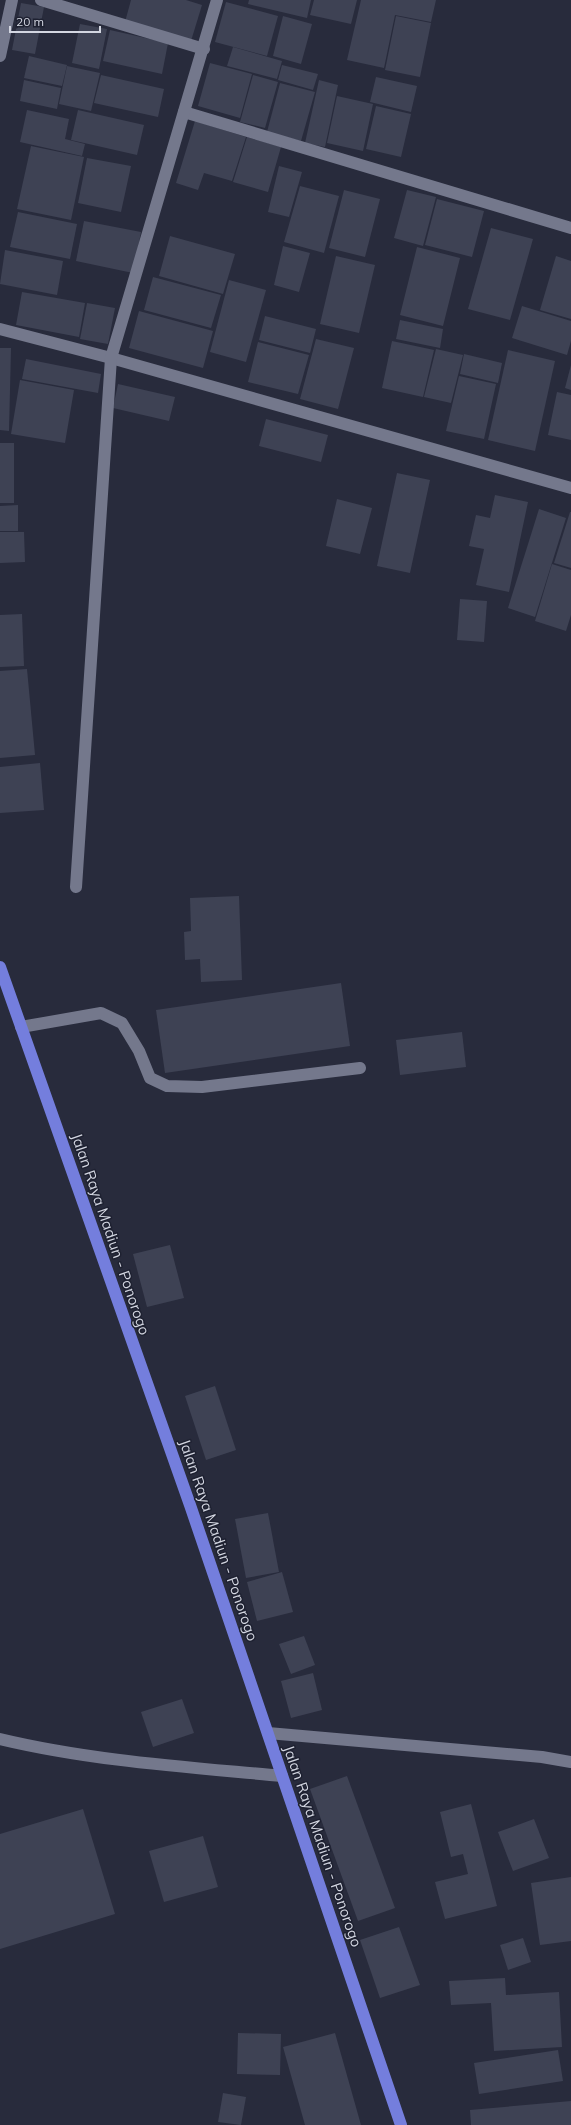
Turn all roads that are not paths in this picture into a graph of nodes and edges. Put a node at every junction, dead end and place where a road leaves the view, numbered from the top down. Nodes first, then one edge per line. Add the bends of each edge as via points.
1 (12, 0) edge
2 (41, 0) edge
3 (217, 0) edge
4 (204, 49) junction
5 (0, 56) edge
6 (184, 112) junction
7 (571, 228) edge
8 (0, 329) edge
9 (111, 358) junction
10 (571, 488) edge
11 (76, 887) dead end
12 (0, 967) edge
13 (21, 1027) junction
14 (360, 1068) dead end
15 (268, 1733) junction
16 (0, 1738) edge
17 (571, 1762) edge
18 (282, 1776) junction
19 (400, 2125) edge

1 - 5 street
2 - 4 street
3 - 4 street
4 - 6 street
6 - 7 street
6 - 9 street
8 - 9 street
9 - 10 street
9 - 11 street
12 - 13 highway, Jalan Raya Madiun - Ponorogo
13 - 14 street via 101,1013 122,1023 139,1051 150,1078 166,1086 202,1087
13 - 15 highway, Jalan Raya Madiun - Ponorogo via 188,1498
15 - 17 street via 542,1757
15 - 18 highway, Jalan Raya Madiun - Ponorogo
16 - 18 street via 22,1744 149,1764
18 - 19 highway, Jalan Raya Madiun - Ponorogo

